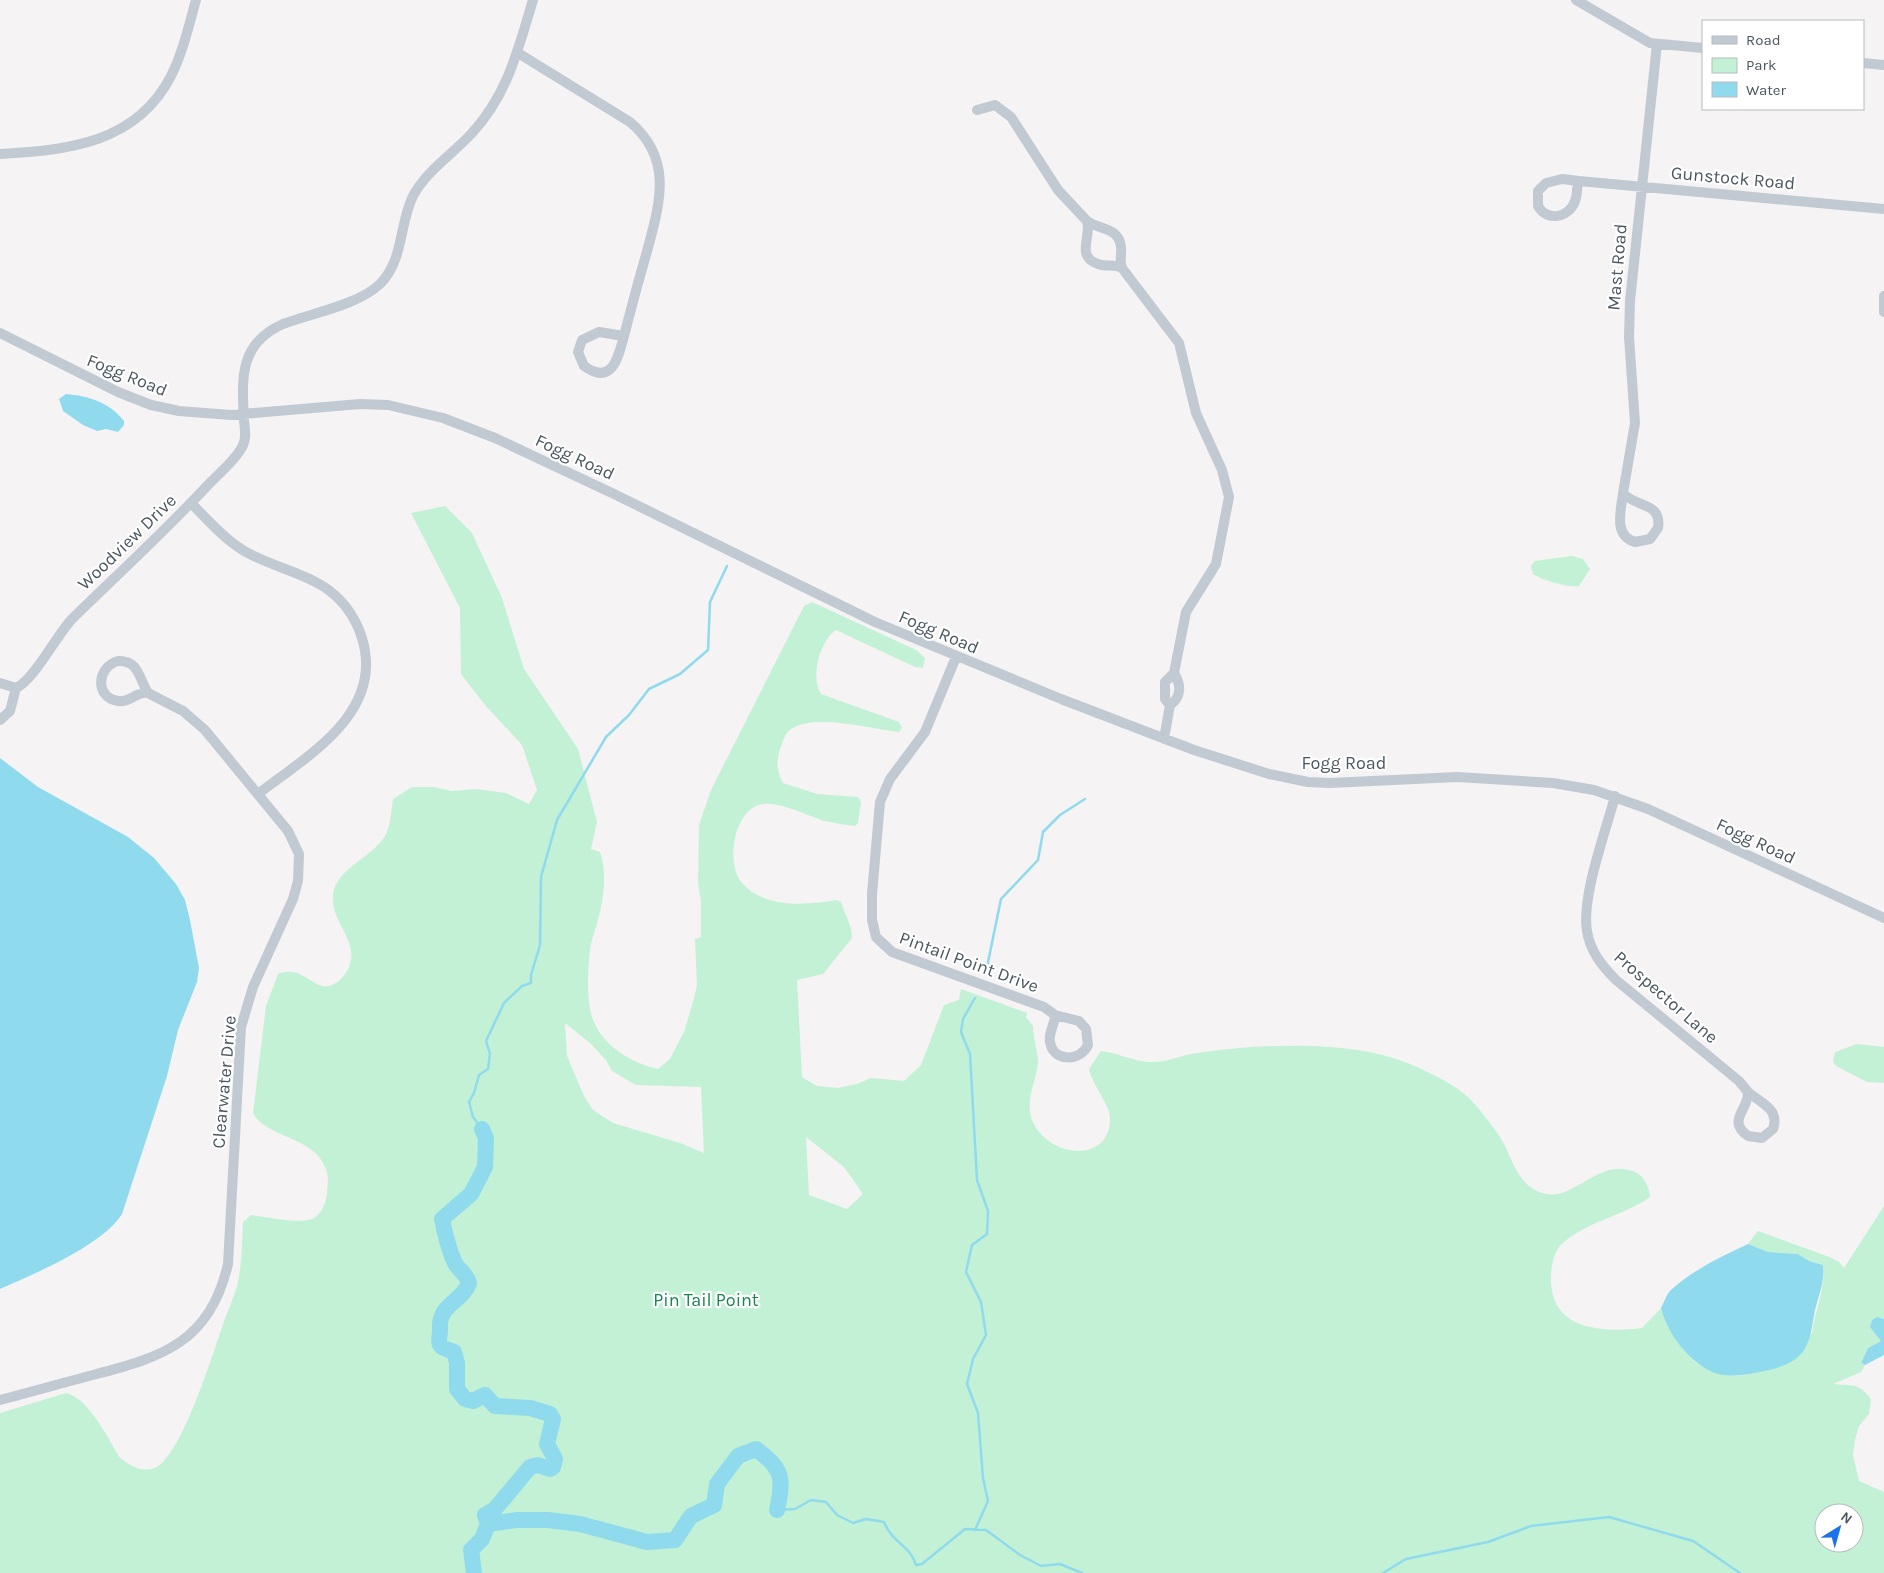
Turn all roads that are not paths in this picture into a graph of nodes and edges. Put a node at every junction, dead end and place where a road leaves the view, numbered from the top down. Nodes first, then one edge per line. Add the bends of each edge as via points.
1 (196, 0) edge
2 (533, 0) edge
3 (1576, 0) edge
4 (1657, 44) junction
5 (1702, 48) edge
6 (518, 53) junction
7 (1864, 63) edge
8 (1884, 65) edge
9 (978, 110) dead end
10 (0, 154) edge
11 (1579, 181) junction
12 (1642, 186) junction
13 (1884, 209) edge
14 (1087, 222) junction
15 (1122, 268) junction
16 (1884, 296) edge
17 (1884, 312) edge
18 (0, 333) edge
19 (624, 336) junction
20 (244, 414) junction
21 (1623, 494) junction
22 (191, 503) junction
23 (956, 657) junction
24 (1174, 673) junction
25 (0, 683) edge
26 (16, 688) junction
27 (148, 693) junction
28 (1170, 705) junction
29 (0, 720) edge
30 (1164, 739) junction
31 (258, 794) junction
32 (1615, 796) junction
33 (1884, 918) edge
34 (1055, 1015) junction
35 (1748, 1092) junction
36 (0, 1400) edge

1 - 10 street via 182,50 170,77 133,120 108,136 81,146
2 - 6 street, Woodview Drive
3 - 4 street via 1642,40
4 - 5 street
4 - 12 street, Mast Road
6 - 19 street via 630,122 644,134 656,156 659,204
6 - 20 street, Woodview Drive via 508,80 486,117 426,178 414,195 397,254 381,282 364,295 274,328 254,346 243,377
7 - 8 street
9 - 14 street via 995,105 1011,117 1058,190
11 - 11 street, Gunstock Road via 1558,179 1546,183 1537,195 1539,209 1551,217 1566,212 1576,200
11 - 12 street, Gunstock Road
12 - 13 street, Gunstock Road
12 - 21 street, Mast Road via 1629,321 1635,423
14 - 15 street via 1114,234 1121,247 1119,259
14 - 15 street via 1085,250 1089,259 1100,265
15 - 24 street via 1179,343 1196,413 1222,470 1229,497 1216,564 1186,612
16 - 17 street
18 - 20 street, Fogg Road via 106,387 146,403 197,414
19 - 19 street via 612,369 596,373 581,362 578,345 587,335 604,332
20 - 22 street, Woodview Drive via 245,440 241,450
20 - 23 street, Fogg Road via 366,404 406,408 444,418 495,438 705,537 845,608
21 - 21 street, Mast Road via 1619,520 1621,531 1632,541 1646,541 1658,528 1656,513 1648,505 1630,500
22 - 26 street, Woodview Drive via 58,634 31,676
22 - 31 street via 242,550 315,582 334,595 353,616 364,646 364,685 351,715 329,738
23 - 30 street, Fogg Road
23 - 34 street, Pintail Point Drive via 925,732 882,795 872,894 874,931 885,947 900,956 1044,1007
24 - 28 street via 1165,682 1164,692
24 - 28 street via 1180,684 1176,701
25 - 26 street
26 - 29 street via 10,711
27 - 27 street via 138,670 129,663 114,662 103,672 102,687 111,699 126,701
27 - 31 street, Clearwater Drive via 176,706 198,723
28 - 30 street
30 - 32 street, Fogg Road via 1297,781 1330,783 1446,777 1518,780 1574,786
31 - 36 street, Clearwater Drive via 296,846 300,871 293,899 253,987 242,1027 229,1251 219,1294 195,1330 159,1356
32 - 33 street, Fogg Road
32 - 35 street, Prospector Lane via 1587,902 1586,922 1591,945 1616,980 1739,1081
34 - 34 street, Pintail Point Drive via 1050,1034 1052,1048 1062,1057 1079,1055 1088,1045 1086,1029 1078,1021
35 - 35 street, Prospector Lane via 1768,1106 1774,1115 1773,1129 1762,1138 1748,1136 1739,1126 1739,1115 1747,1103

